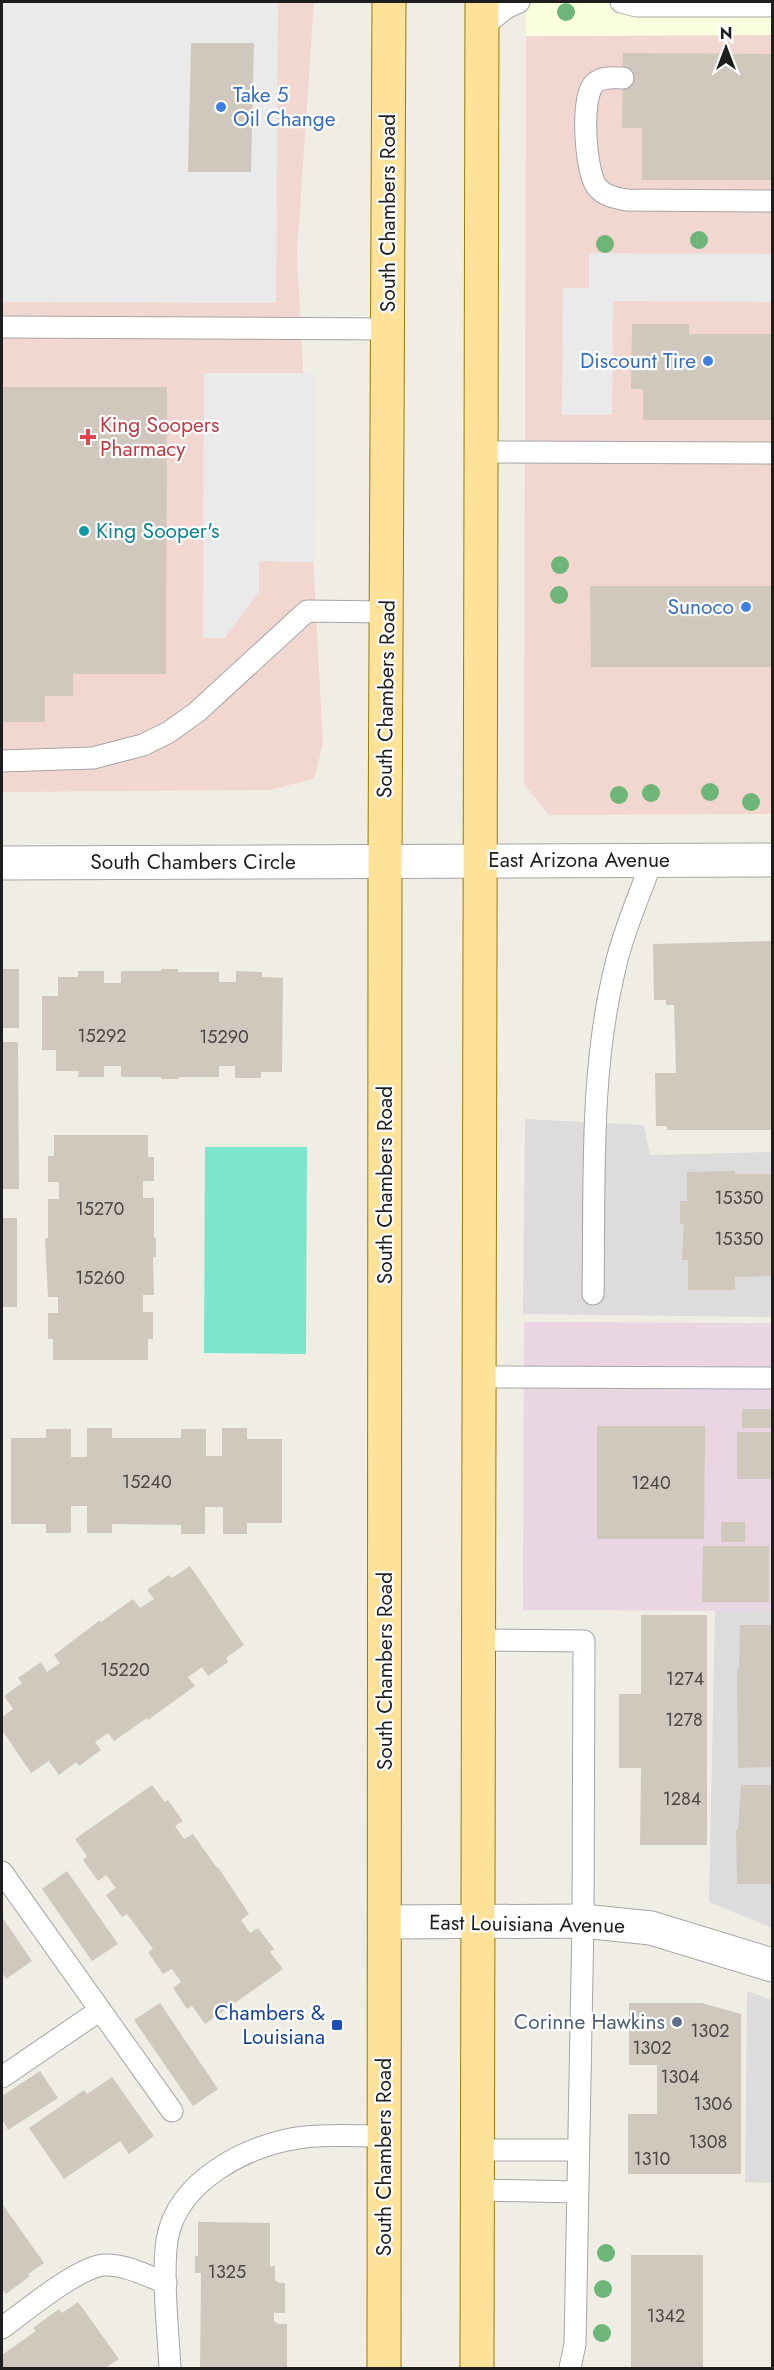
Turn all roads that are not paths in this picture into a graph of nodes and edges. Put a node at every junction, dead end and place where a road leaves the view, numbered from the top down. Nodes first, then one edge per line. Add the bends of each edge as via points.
1 (389, 2) edge
2 (519, 2) edge
3 (621, 2) edge
4 (681, 4) edge
5 (772, 6) edge
6 (482, 14) edge
7 (623, 78) dead end
8 (772, 201) edge
9 (2, 327) edge
10 (387, 329) junction
11 (480, 452) junction
12 (772, 453) edge
13 (387, 612) junction
14 (2, 761) edge
15 (385, 860) junction
16 (480, 860) junction
17 (652, 860) junction
18 (772, 860) edge
19 (2, 862) edge
20 (593, 1294) dead end
21 (479, 1377) junction
22 (772, 1378) edge
23 (478, 1640) junction
24 (2, 1872) edge
25 (385, 1922) junction
26 (478, 1922) junction
27 (583, 1922) junction
28 (772, 1965) edge
29 (99, 2011) junction
30 (2, 2077) edge
31 (172, 2111) dead end
32 (384, 2136) junction
33 (478, 2150) junction
34 (577, 2150) junction
35 (478, 2190) junction
36 (577, 2192) junction
37 (166, 2283) junction
38 (2, 2328) edge
39 (170, 2368) edge
40 (384, 2368) edge
41 (477, 2368) edge
42 (570, 2368) edge

1 - 10 main road, South Chambers Road
2 - 6 lane via 495,16
3 - 4 lane via 636,6
4 - 5 lane
6 - 11 main road
7 - 8 lane via 594,83 588,97 587,158 597,188 627,200
9 - 10 lane
10 - 13 main road, South Chambers Road
11 - 12 lane
11 - 16 main road
13 - 14 lane via 307,610 197,712 143,746 93,758
13 - 15 main road, South Chambers Road
15 - 16 street, East Arizona Avenue
15 - 19 street, South Chambers Circle
15 - 25 main road, South Chambers Road
16 - 17 street, East Arizona Avenue
16 - 21 main road
17 - 18 street, East Arizona Avenue
17 - 20 lane via 615,966 603,1031 596,1111
21 - 22 lane
21 - 23 main road
23 - 26 main road
23 - 27 lane via 584,1641
24 - 29 lane
25 - 26 street, East Louisiana Avenue
25 - 32 main road, South Chambers Road
26 - 27 street, East Louisiana Avenue
26 - 33 main road
27 - 28 street, East Louisiana Avenue via 658,1930
27 - 34 lane
29 - 30 lane
29 - 31 lane
32 - 37 lane via 305,2137 264,2146 227,2164 192,2189 175,2215 167,2240
32 - 40 main road, South Chambers Road
33 - 34 lane
33 - 35 main road
34 - 36 lane
35 - 36 lane
35 - 41 main road
36 - 42 lane via 575,2344
37 - 38 lane via 126,2268 103,2265 77,2275
37 - 39 lane

